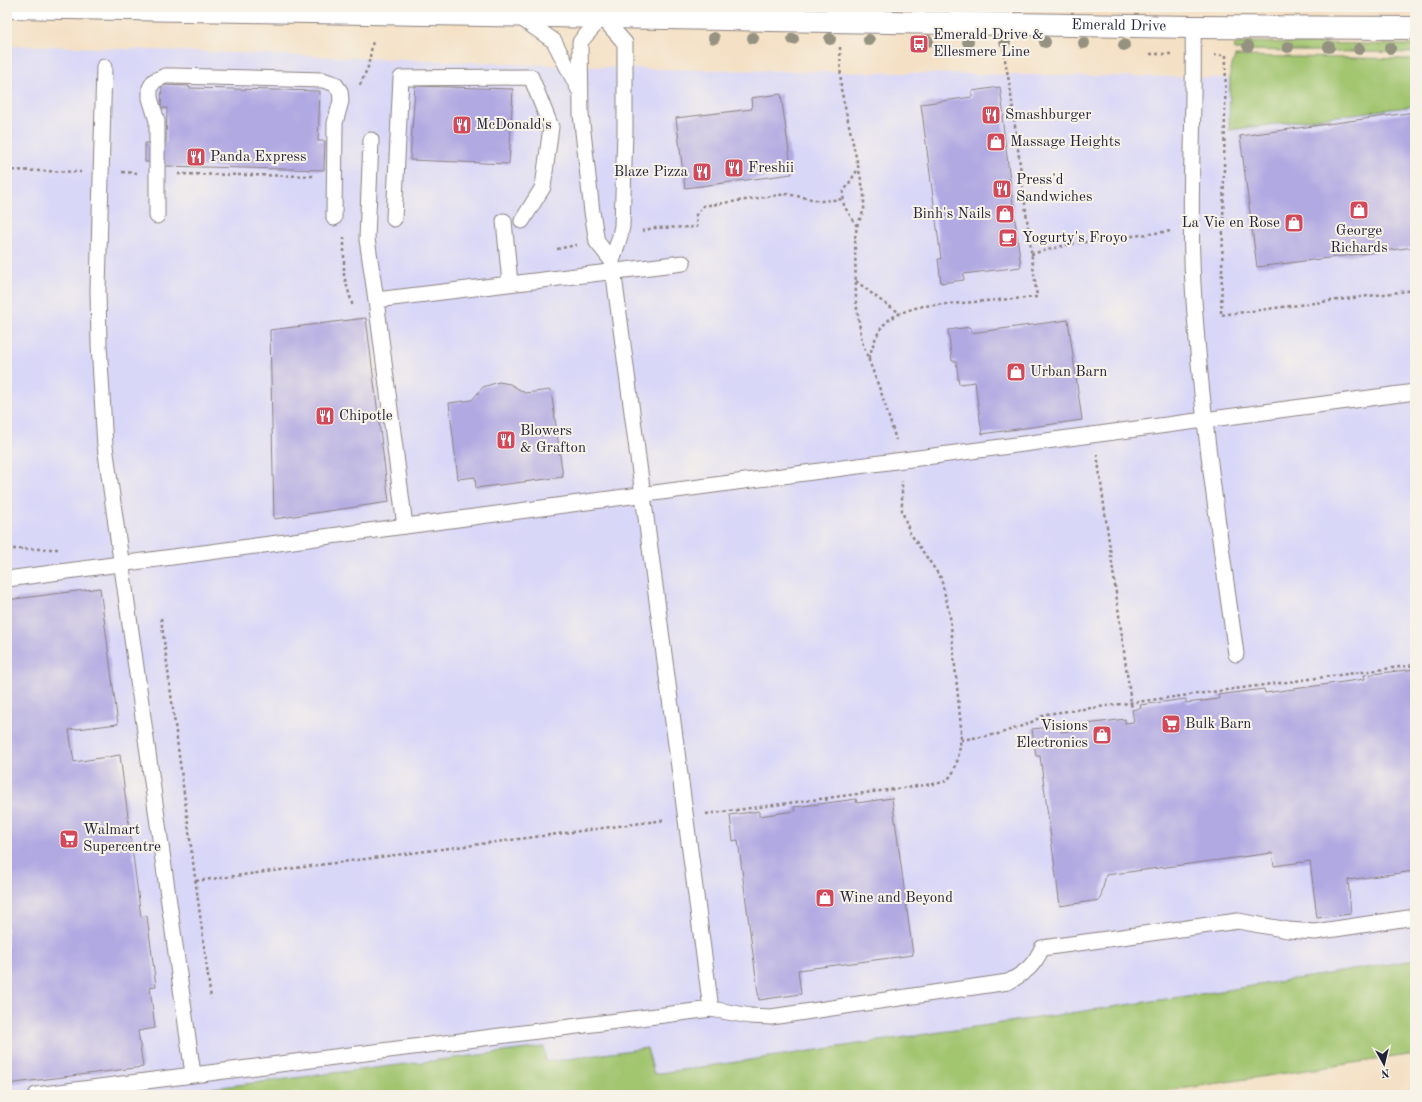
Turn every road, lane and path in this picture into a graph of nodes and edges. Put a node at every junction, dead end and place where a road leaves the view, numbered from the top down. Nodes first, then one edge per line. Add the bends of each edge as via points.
1 (7, 7) edge
2 (518, 16) junction
3 (602, 17) junction
4 (1193, 27) junction
5 (1415, 28) edge
6 (840, 47) dead end
7 (1003, 49) dead end
8 (104, 67) dead end
9 (580, 93) junction
10 (371, 140) dead end
11 (858, 169) junction
12 (844, 199) junction
13 (157, 216) dead end
14 (334, 218) dead end
15 (394, 219) dead end
16 (504, 221) dead end
17 (522, 221) dead end
18 (857, 226) junction
19 (1223, 226) dead end
20 (620, 236) junction
21 (597, 242) junction
22 (558, 249) dead end
23 (683, 263) dead end
24 (613, 266) junction
25 (856, 280) junction
26 (510, 283) junction
27 (1415, 290) edge
28 (376, 300) junction
29 (900, 313) junction
30 (868, 358) junction
31 (1415, 392) edge
32 (1204, 419) junction
33 (1094, 434) junction
34 (900, 460) junction
35 (642, 494) junction
36 (405, 526) junction
37 (7, 549) edge
38 (63, 549) dead end
39 (122, 564) junction
40 (7, 579) edge
41 (161, 618) dead end
42 (1236, 654) dead end
43 (1415, 665) edge
44 (1131, 702) junction
45 (1132, 710) dead end
46 (961, 740) junction
47 (826, 798) junction
48 (827, 803) dead end
49 (686, 817) junction
50 (196, 881) junction
51 (1415, 917) edge
52 (211, 999) dead end
53 (711, 1009) junction
54 (193, 1074) junction
55 (36, 1095) edge

1 - 2 street, Emerald Drive
2 - 3 street, Emerald Drive
2 - 9 lane via 554,41
3 - 4 street, Emerald Drive
3 - 9 lane via 580,42
3 - 20 lane via 625,43 625,131
4 - 5 street, Emerald Drive
4 - 32 lane via 1192,260
6 - 11 path via 841,89
7 - 29 path via 1037,297 924,306
8 - 39 lane via 99,344 105,446
9 - 21 lane
10 - 28 lane via 367,239
11 - 12 path via 843,193
11 - 18 path via 864,193 864,210
12 - 18 path via 844,206
12 - 20 path via 821,200 787,194 703,206 696,215 697,227 653,228
13 - 14 lane via 157,121 150,98 150,88 154,81 165,76 173,76 323,80 335,84 340,91 341,101 335,123
15 - 17 lane via 401,78 531,77 550,128 543,187
16 - 26 lane
18 - 25 path
19 - 27 path via 1221,315
20 - 24 lane
21 - 22 path
21 - 24 lane
23 - 24 lane
24 - 26 lane
24 - 35 lane
25 - 29 path
25 - 30 path via 856,302 862,342
26 - 28 lane
28 - 36 lane
29 - 30 path via 892,316 884,324
30 - 34 path via 896,437
31 - 32 lane
32 - 33 lane
32 - 42 lane
33 - 34 lane
33 - 44 path
34 - 35 lane
34 - 46 path via 902,511 910,533 941,578 950,616
35 - 36 lane
35 - 49 lane
36 - 39 lane
37 - 38 path
39 - 40 lane
39 - 54 lane
41 - 50 path
43 - 44 path
44 - 45 path
44 - 46 path via 1046,714 1028,724 998,734
46 - 47 path via 953,771 948,779 942,782
47 - 48 path
47 - 49 path
49 - 50 path
49 - 53 lane
50 - 52 path
51 - 53 lane via 1315,932 1238,921 1042,948 1037,959 1024,973 1008,982 770,1017
53 - 54 lane
54 - 55 lane

